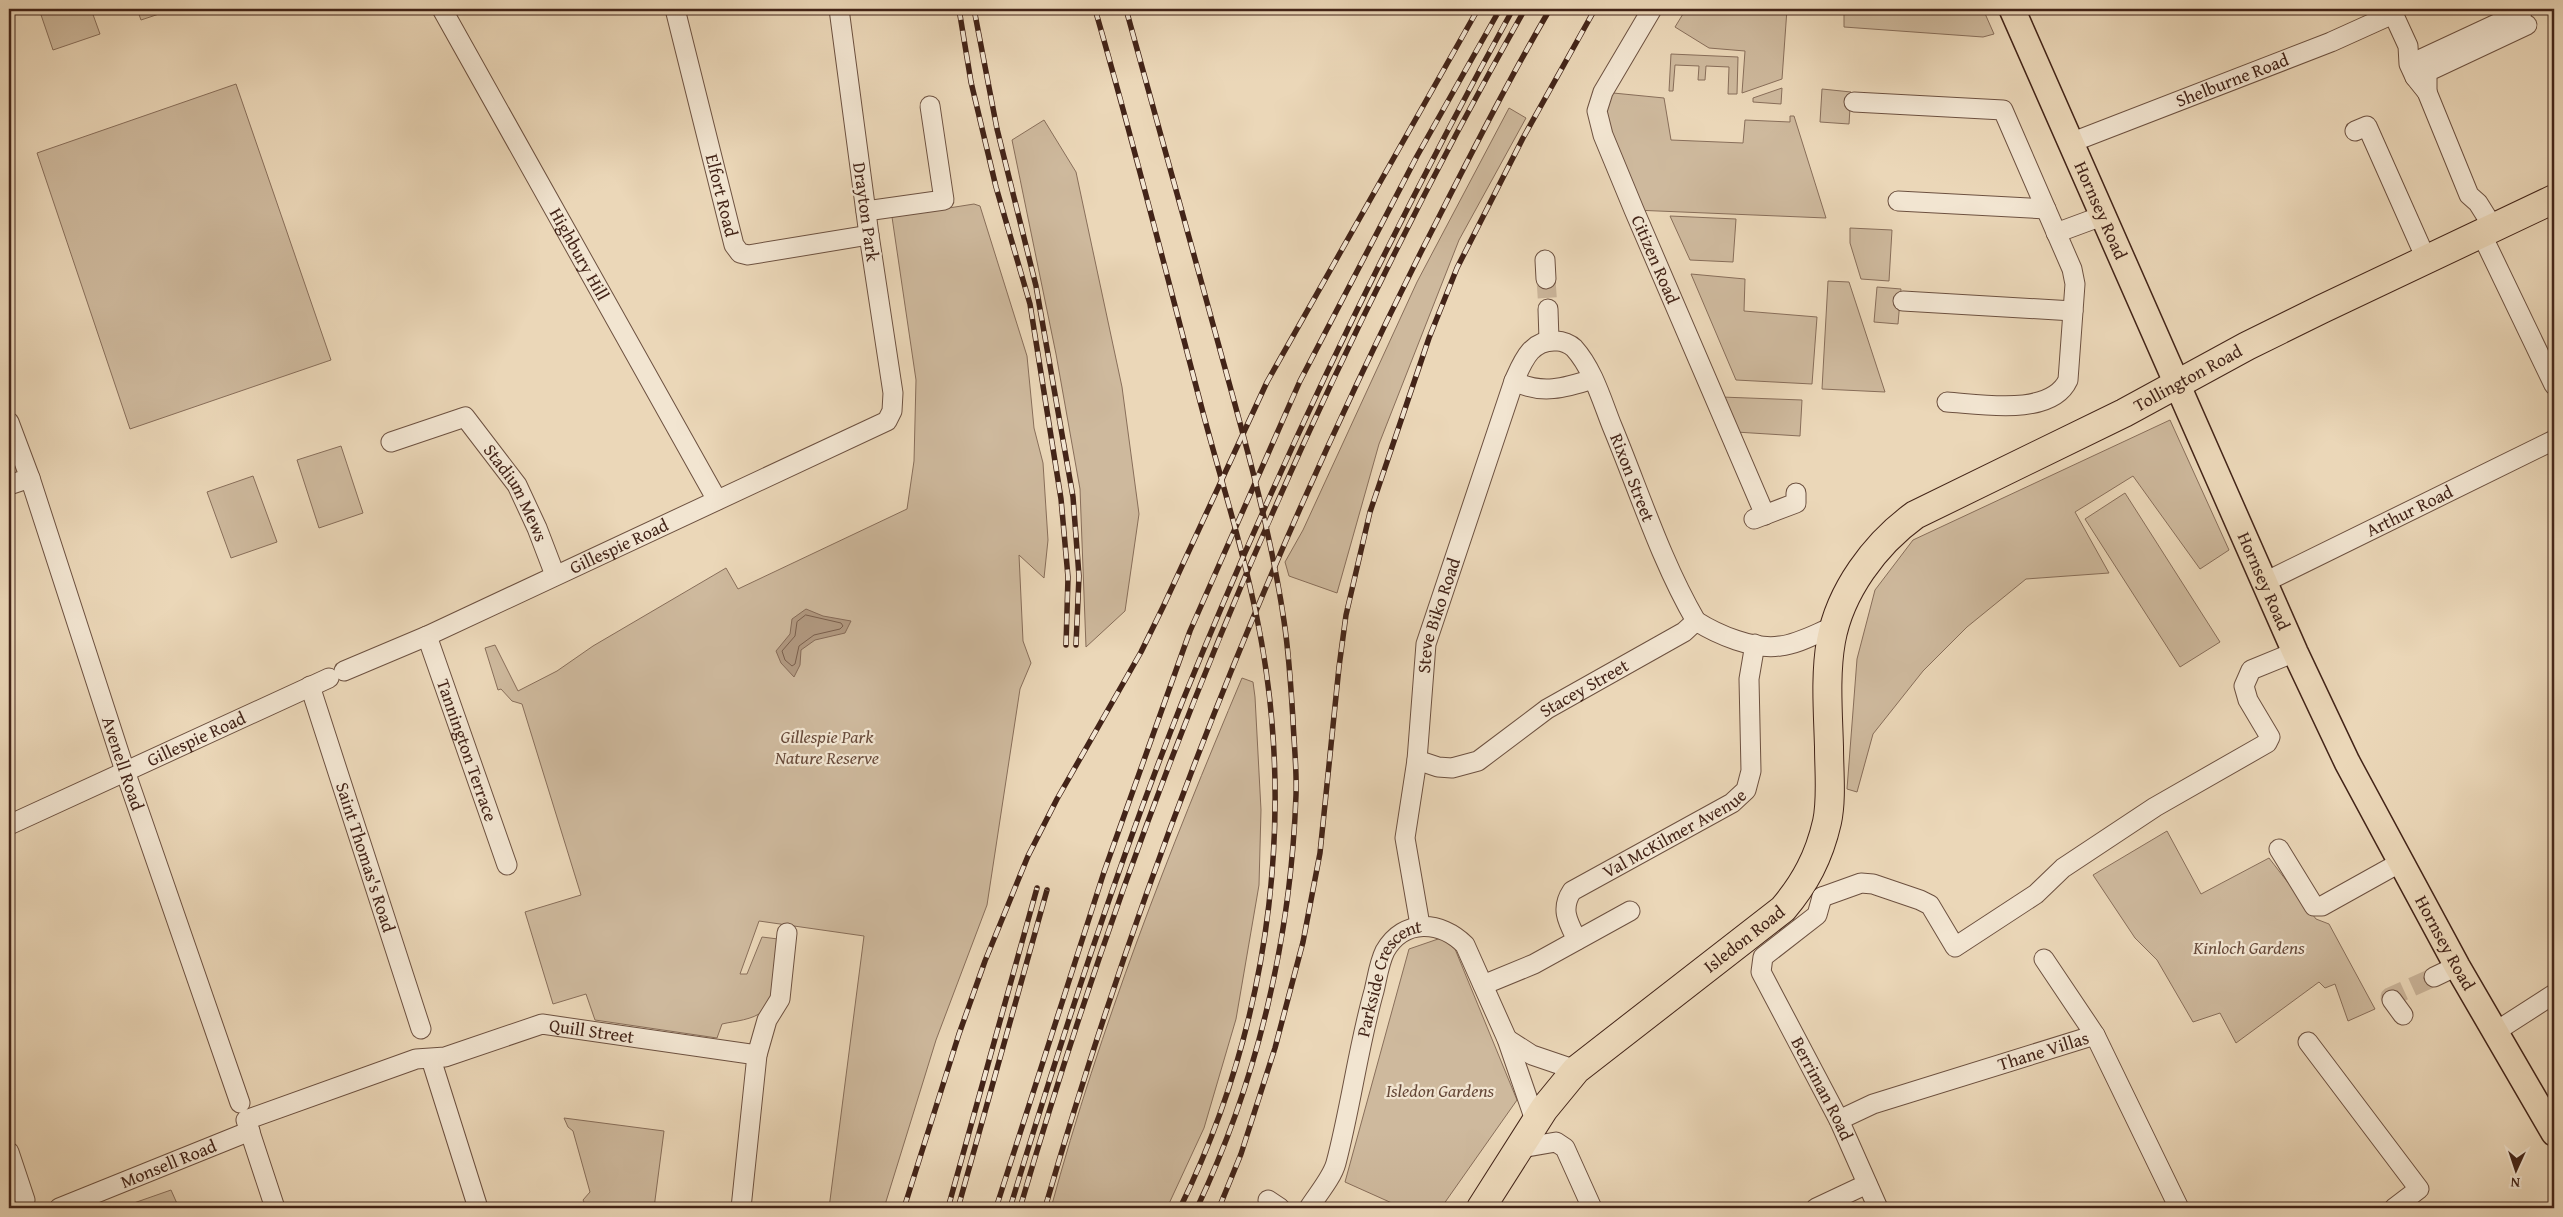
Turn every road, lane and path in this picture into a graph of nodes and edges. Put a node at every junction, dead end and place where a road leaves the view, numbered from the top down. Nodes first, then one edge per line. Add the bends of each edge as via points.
1 (442, 9) edge
2 (675, 9) edge
3 (839, 9) edge
4 (1652, 9) edge
5 (2012, 9) edge
6 (2392, 12) edge
7 (2524, 19) dead end
8 (2418, 63) junction
9 (1854, 102) dead end
10 (930, 106) dead end
11 (2355, 131) dead end
12 (2070, 143) junction
13 (2554, 199) edge
14 (1898, 201) dead end
15 (2046, 208) junction
16 (866, 211) junction
17 (2102, 216) junction
18 (2487, 230) junction
19 (2056, 233) junction
20 (869, 235) junction
21 (2427, 261) junction
22 (1904, 301) dead end
23 (1548, 309) tunnel mouth
24 (2073, 311) junction
25 (1555, 341) junction
26 (1593, 379) junction
27 (1514, 381) junction
28 (2176, 384) junction
29 (2554, 385) edge
30 (1947, 402) dead end
31 (890, 415) joint
32 (9, 422) edge
33 (2554, 440) edge
34 (391, 442) dead end
35 (30, 478) junction
36 (9, 485) edge
37 (1796, 493) dead end
38 (718, 500) junction
39 (555, 575) junction
40 (2265, 582) junction
41 (1850, 592) joint
42 (1696, 622) junction
43 (1835, 626) junction
44 (427, 636) junction
45 (1755, 644) junction
46 (2295, 652) junction
47 (310, 686) junction
48 (1417, 760) junction
49 (125, 771) junction
50 (9, 825) edge
51 (2279, 849) dead end
52 (2401, 862) junction
53 (507, 864) dead end
54 (1813, 890) junction
55 (1630, 911) dead end
56 (1420, 925) junction
57 (787, 933) dead end
58 (1577, 940) junction
59 (2044, 959) dead end
60 (2457, 966) junction
61 (2434, 976) tunnel mouth
62 (1484, 985) junction
63 (2554, 994) edge
64 (422, 1030) dead end
65 (2495, 1032) junction
66 (2095, 1035) junction
67 (1507, 1039) junction
68 (2308, 1042) dead end
69 (757, 1055) junction
70 (431, 1059) junction
71 (1576, 1070) junction
72 (245, 1118) junction
73 (1839, 1120) junction
74 (1536, 1123) junction
75 (2554, 1133) edge
76 (1521, 1148) junction
77 (9, 1152) edge
78 (1867, 1184) junction
79 (25, 1200) dead end
80 (59, 1208) edge
81 (276, 1208) edge
82 (478, 1208) edge
83 (741, 1208) edge
84 (1309, 1208) edge
85 (1481, 1208) edge
86 (1592, 1208) edge
87 (1816, 1208) edge
88 (1878, 1208) edge
89 (2179, 1208) edge
90 (2394, 1208) edge

1 - 38 street, Highbury Hill
2 - 20 street, Elfort Road via 734,244 740,253 748,255
3 - 16 street, Drayton Park
4 - 37 street, Citizen Road via 1603,92 1597,111 1603,135 1759,517 1796,504
5 - 12 main road, Hornsey Road
6 - 8 street
6 - 12 street, Shelburne Road via 2331,42
7 - 8 street
8 - 18 street via 2469,195 2478,203
9 - 15 street via 2003,110
10 - 16 street via 944,200
11 - 21 street via 2367,126
12 - 17 main road, Hornsey Road
13 - 18 highway, Tollington Road
14 - 15 street
15 - 19 street
16 - 20 street, Drayton Park
17 - 19 street
17 - 28 main road, Hornsey Road
18 - 21 highway, Tollington Road
18 - 29 street
19 - 24 street via 2072,269 2075,284
20 - 31 street, Drayton Park via 893,393
21 - 28 highway, Tollington Road via 2322,309
22 - 24 street
23 - 25 street
24 - 30 street via 2068,380 2064,388 2041,402 2018,406
25 - 26 street, Rixon Street via 1573,347
25 - 27 street, Steve Biko Road via 1536,344
26 - 27 street via 1554,390 1537,389
26 - 42 street, Rixon Street via 1666,558
27 - 48 street, Steve Biko Road via 1426,644
28 - 40 main road, Hornsey Road
28 - 41 highway, Tollington Road via 2124,413 1915,515 1890,533
31 - 38 street, Gillespie Road via 880,426
32 - 35 street, Avenell Road
33 - 40 street, Arthur Road
34 - 39 street, Stadium Mews via 465,417 516,486
35 - 36 street
35 - 49 street, Avenell Road
38 - 39 street, Gillespie Road
39 - 44 street, Gillespie Road
40 - 46 main road, Hornsey Road
41 - 43 highway, Isledon Road
42 - 45 street via 1710,630
42 - 48 street, Stacey Street via 1684,632 1547,709 1478,761 1452,768
43 - 45 street via 1780,646
43 - 54 highway, Isledon Road via 1828,672 1827,821 1818,851
44 - 47 street, Gillespie Road
44 - 53 street, Tannington Terrace
45 - 58 street, Val McKilmer Avenue via 1749,679 1751,771 1746,790 1732,802 1572,891 1565,909 1566,919
46 - 52 main road, Hornsey Road
46 - 54 street via 2252,670 2244,686 2248,700 2270,737 2267,743 2155,807 2063,868 2036,894 1955,947 1930,905 1920,900 1873,884
47 - 49 street, Gillespie Road
47 - 64 street, Saint Thomas's Road
48 - 56 street, Steve Biko Road via 1405,838
49 - 50 street, Gillespie Road
49 - 72 street, Avenell Road
51 - 52 street via 2314,906 2322,906
52 - 60 main road, Hornsey Road
54 - 71 highway, Isledon Road via 1783,909
54 - 73 street, Berriman Road via 1817,915 1764,957 1762,972
55 - 58 street
56 - 62 street, Parkside Crescent via 1454,934 1465,945
56 - 84 street, Parkside Crescent via 1400,935 1385,952 1364,1027 1336,1165
57 - 69 street via 780,999 767,1020
58 - 62 street via 1534,964
59 - 66 street
60 - 61 street
60 - 65 main road, Hornsey Road
62 - 67 street, Parkside Crescent
63 - 65 street
65 - 75 main road, Hornsey Road
66 - 73 street, Thane Villas via 1883,1101
66 - 89 street, Thane Villas
67 - 71 street via 1532,1056
67 - 74 street, Parkside Crescent
68 - 90 street via 2419,1190
69 - 70 street, Quill Street via 542,1024
69 - 83 street
70 - 72 street, Monsell Road via 416,1059
70 - 82 street
71 - 74 highway, Isledon Road
72 - 80 street, Monsell Road
72 - 81 street, Avenell Road
73 - 78 street, Berriman Road
74 - 76 highway, Isledon Road
76 - 85 highway, Isledon Road
76 - 86 street via 1556,1142 1564,1148
77 - 79 street
78 - 87 street
78 - 88 street, Berriman Road

